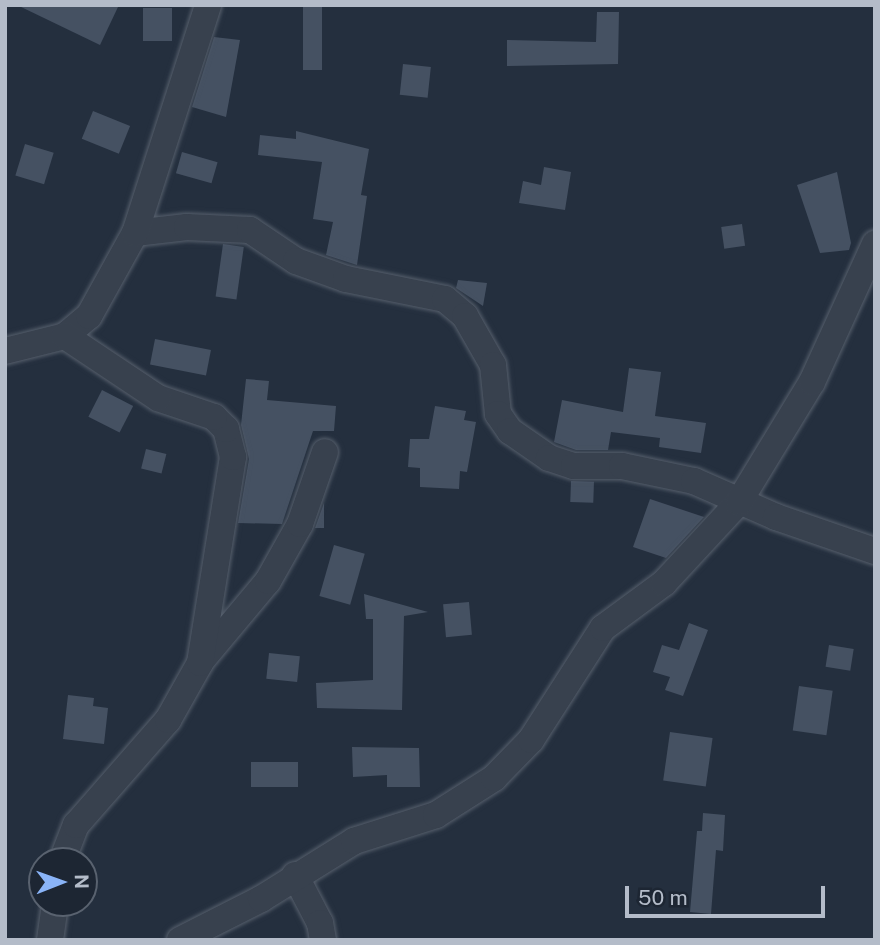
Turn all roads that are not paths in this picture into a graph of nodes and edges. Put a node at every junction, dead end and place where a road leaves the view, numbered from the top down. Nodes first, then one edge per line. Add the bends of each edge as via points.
1 (208, 5) edge
2 (135, 233) junction
3 (875, 244) edge
4 (65, 336) junction
5 (5, 351) edge
6 (326, 452) dead end
7 (739, 502) junction
8 (875, 551) edge
9 (200, 663) junction
10 (67, 847) edge
11 (295, 875) junction
12 (53, 917) edge
13 (50, 940) edge
14 (180, 940) edge
15 (323, 940) edge

1 - 2 street
2 - 4 street via 89,316
2 - 7 street via 187,227 250,230 296,261 358,282 445,299 465,316 493,365 498,414 510,432 549,458 574,466 622,466 694,481
3 - 7 street via 813,382
4 - 5 street
4 - 9 street via 158,398 214,417 231,442 225,526
6 - 9 street via 300,524 268,581
7 - 8 street
7 - 11 street via 664,583 603,628 531,740 494,778 436,815 354,841
9 - 10 street via 167,720 76,825
11 - 14 street via 261,899
11 - 15 street via 320,923
12 - 13 street

